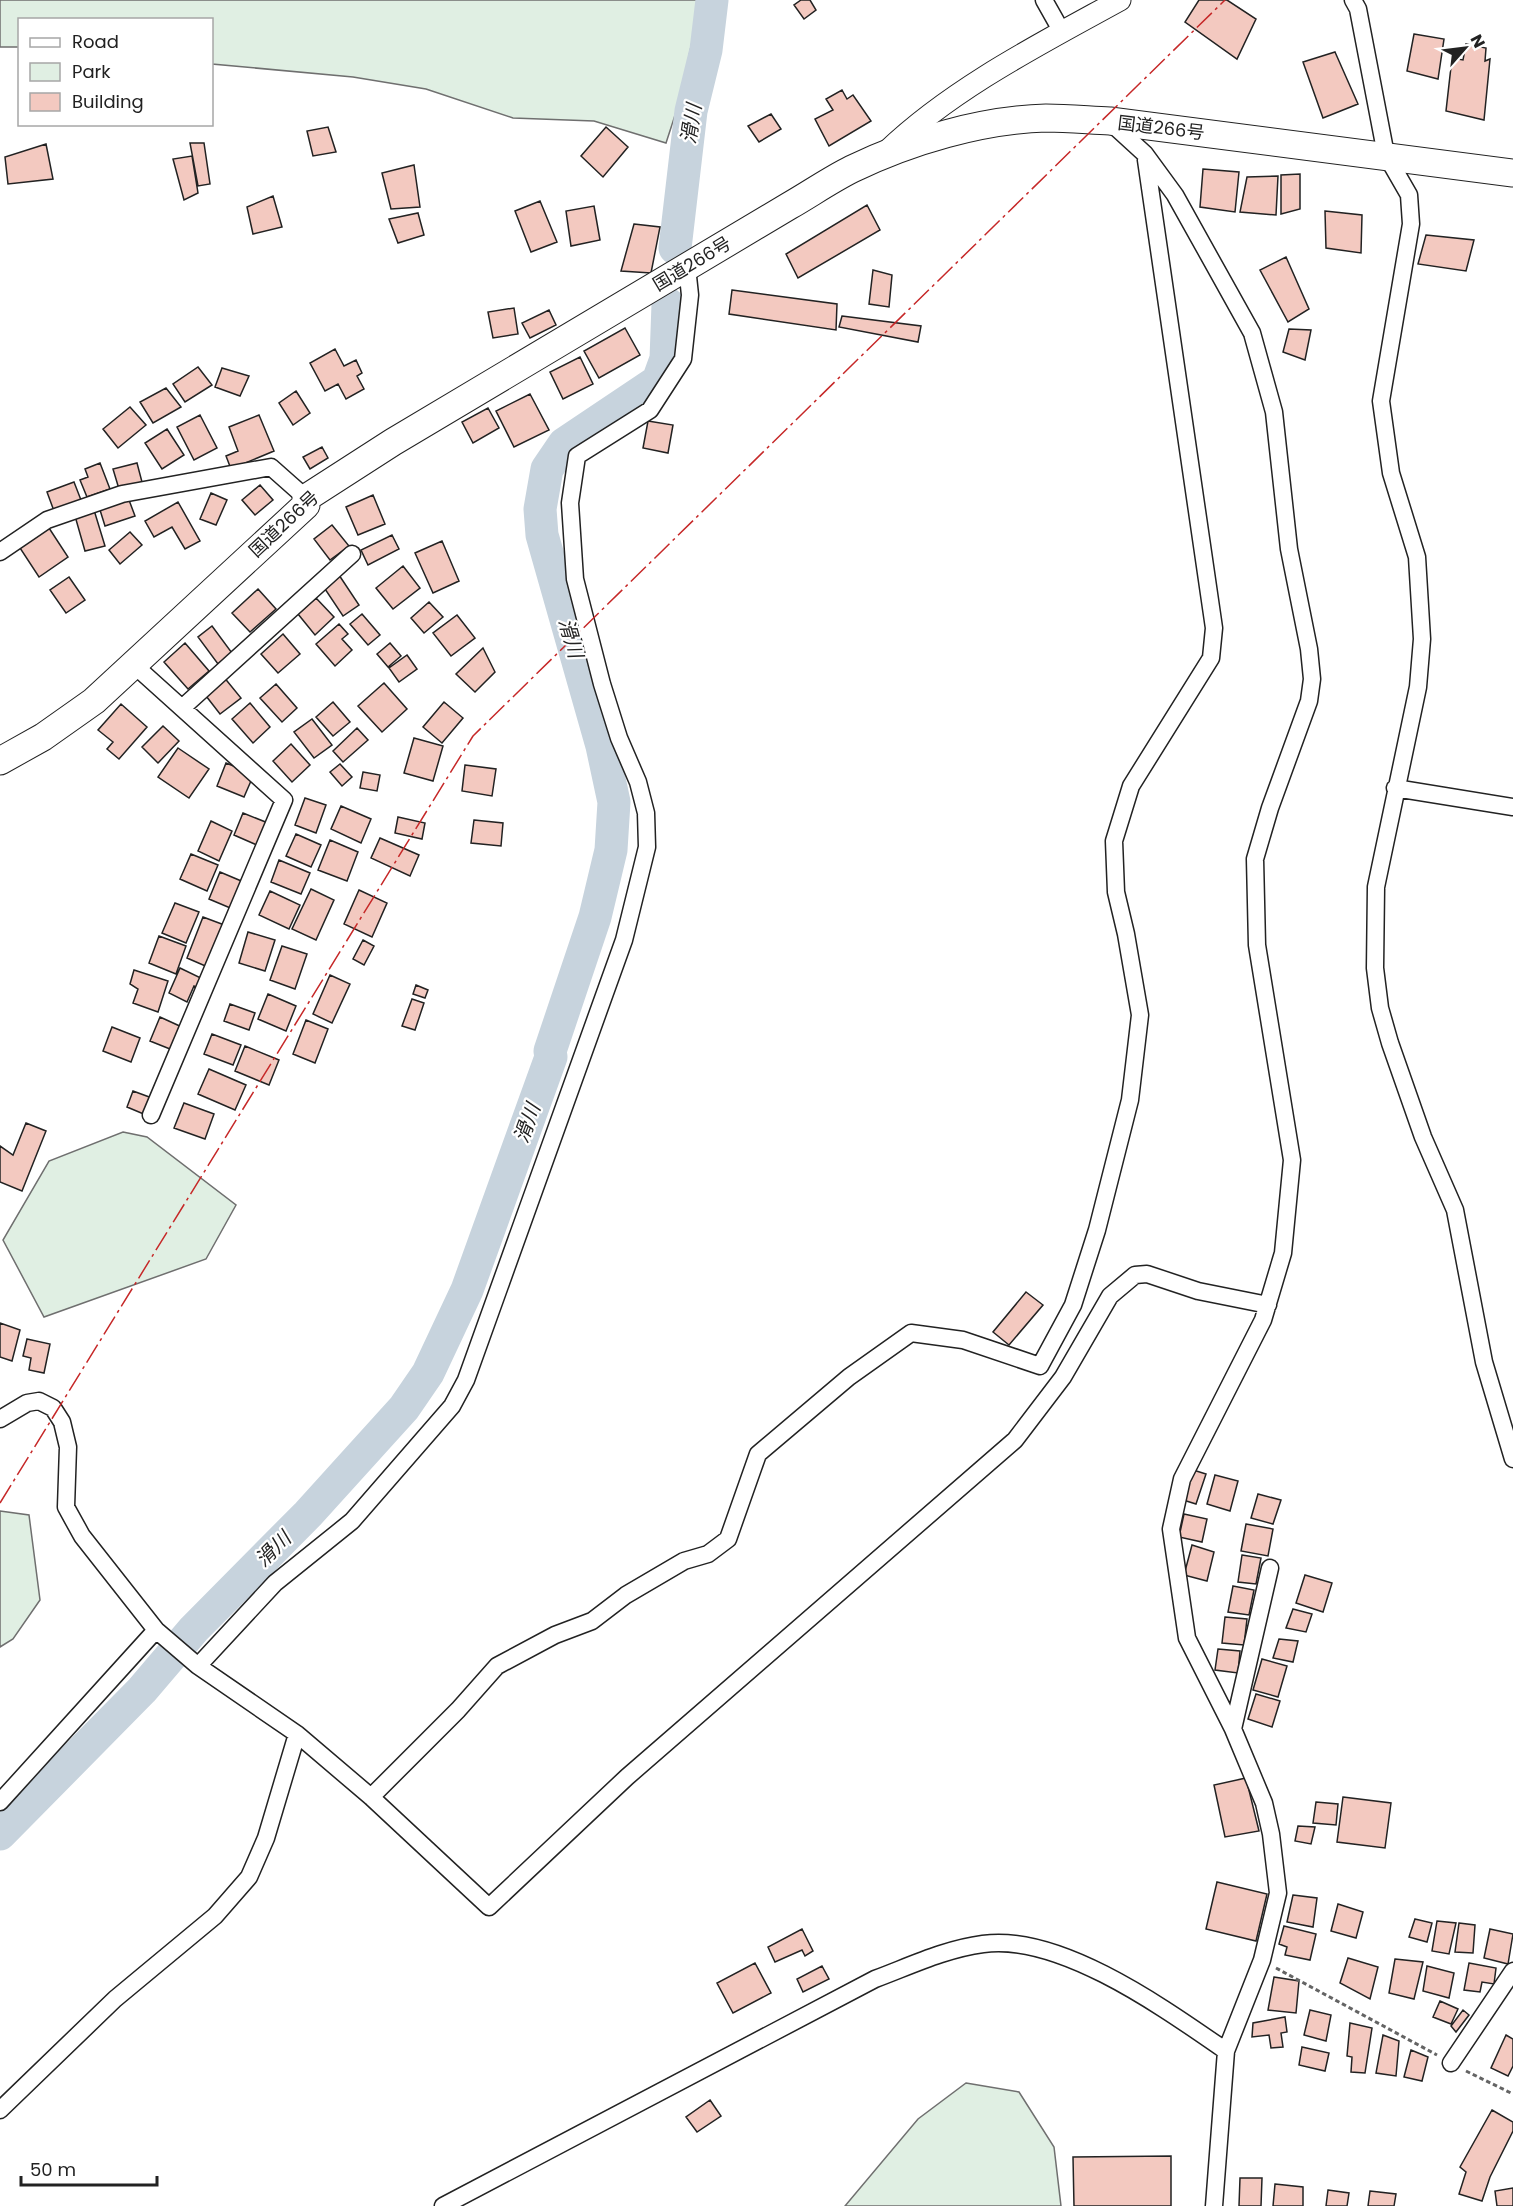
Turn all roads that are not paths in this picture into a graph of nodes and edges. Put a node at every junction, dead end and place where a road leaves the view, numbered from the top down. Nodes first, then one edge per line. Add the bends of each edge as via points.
1 (1044, 0) edge
2 (1120, 0) edge
3 (1353, 0) edge
4 (1062, 32) junction
5 (1110, 121) junction
6 (1145, 154) junction
7 (1386, 155) junction
8 (880, 158) junction
9 (1513, 173) edge
10 (687, 267) junction
11 (306, 498) junction
12 (0, 552) edge
13 (352, 554) dead end
14 (133, 664) junction
15 (182, 708) junction
16 (0, 761) edge
17 (1395, 788) junction
18 (1513, 807) edge
19 (151, 1114) dead end
20 (1268, 1305) junction
21 (0, 1419) edge
22 (1506, 1421) edge
23 (1513, 1459) edge
24 (1270, 1568) dead end
25 (157, 1630) junction
26 (197, 1666) junction
27 (1233, 1728) junction
28 (297, 1734) junction
29 (371, 1797) junction
30 (0, 1802) edge
31 (1513, 1971) edge
32 (1226, 2051) junction
33 (1452, 2063) road end
34 (0, 2110) edge
35 (443, 2206) edge
36 (1214, 2206) edge

1 - 4 street
2 - 4 street
3 - 7 street via 1358,9
4 - 8 street via 912,127
5 - 6 street
5 - 7 highway, 国道266号
5 - 8 highway, 国道266号 via 1045,118 996,123 947,134
6 - 20 street via 1175,195 1252,333 1274,412 1289,549 1309,649 1309,702 1255,859 1257,945 1292,1160 1282,1253
6 - 29 street via 1214,628 1211,658 1131,786 1114,841 1116,892 1140,1015 1138,1038 1130,1100 1097,1230 1073,1305 1040,1366 963,1340 912,1333 867,1364 758,1454 728,1539 708,1554 684,1561 626,1595 592,1621 555,1635 497,1666
7 - 9 highway, 国道266号
7 - 17 street via 1410,195 1411,224 1381,401 1391,473 1417,557 1422,639 1418,687
8 - 10 highway, 国道266号 via 852,169
10 - 11 highway, 国道266号
10 - 26 street via 690,295 683,359 650,410 577,456 570,503 575,579 585,622 646,813 647,847 624,940 466,1380 453,1406 352,1521 275,1583
11 - 12 street via 271,467 122,494 47,520
11 - 14 highway, 国道266号 via 306,505
13 - 15 street
14 - 15 street
14 - 16 highway, 国道266号 via 71,719
15 - 19 street via 284,800
17 - 18 street
17 - 22 street via 1374,909 1380,1008 1419,1127 1455,1210 1484,1362
20 - 27 street via 1182,1479 1171,1528 1187,1638
20 - 29 street via 1198,1291 1147,1274 1135,1275 1110,1296 1063,1377 1015,1440 627,1777 489,1907
21 - 25 street via 33,1402 53,1408 62,1422 68,1447 66,1508 82,1536
22 - 23 street
24 - 27 street
25 - 26 street
25 - 30 street
26 - 28 street
27 - 32 street via 1264,1803 1278,1893 1262,1960
28 - 29 street
28 - 34 street via 266,1838 249,1877 215,1916 115,1999
31 - 33 street
32 - 35 street via 1158,2005 1076,1961 1021,1944 985,1944 941,1953 875,1979
32 - 36 street

